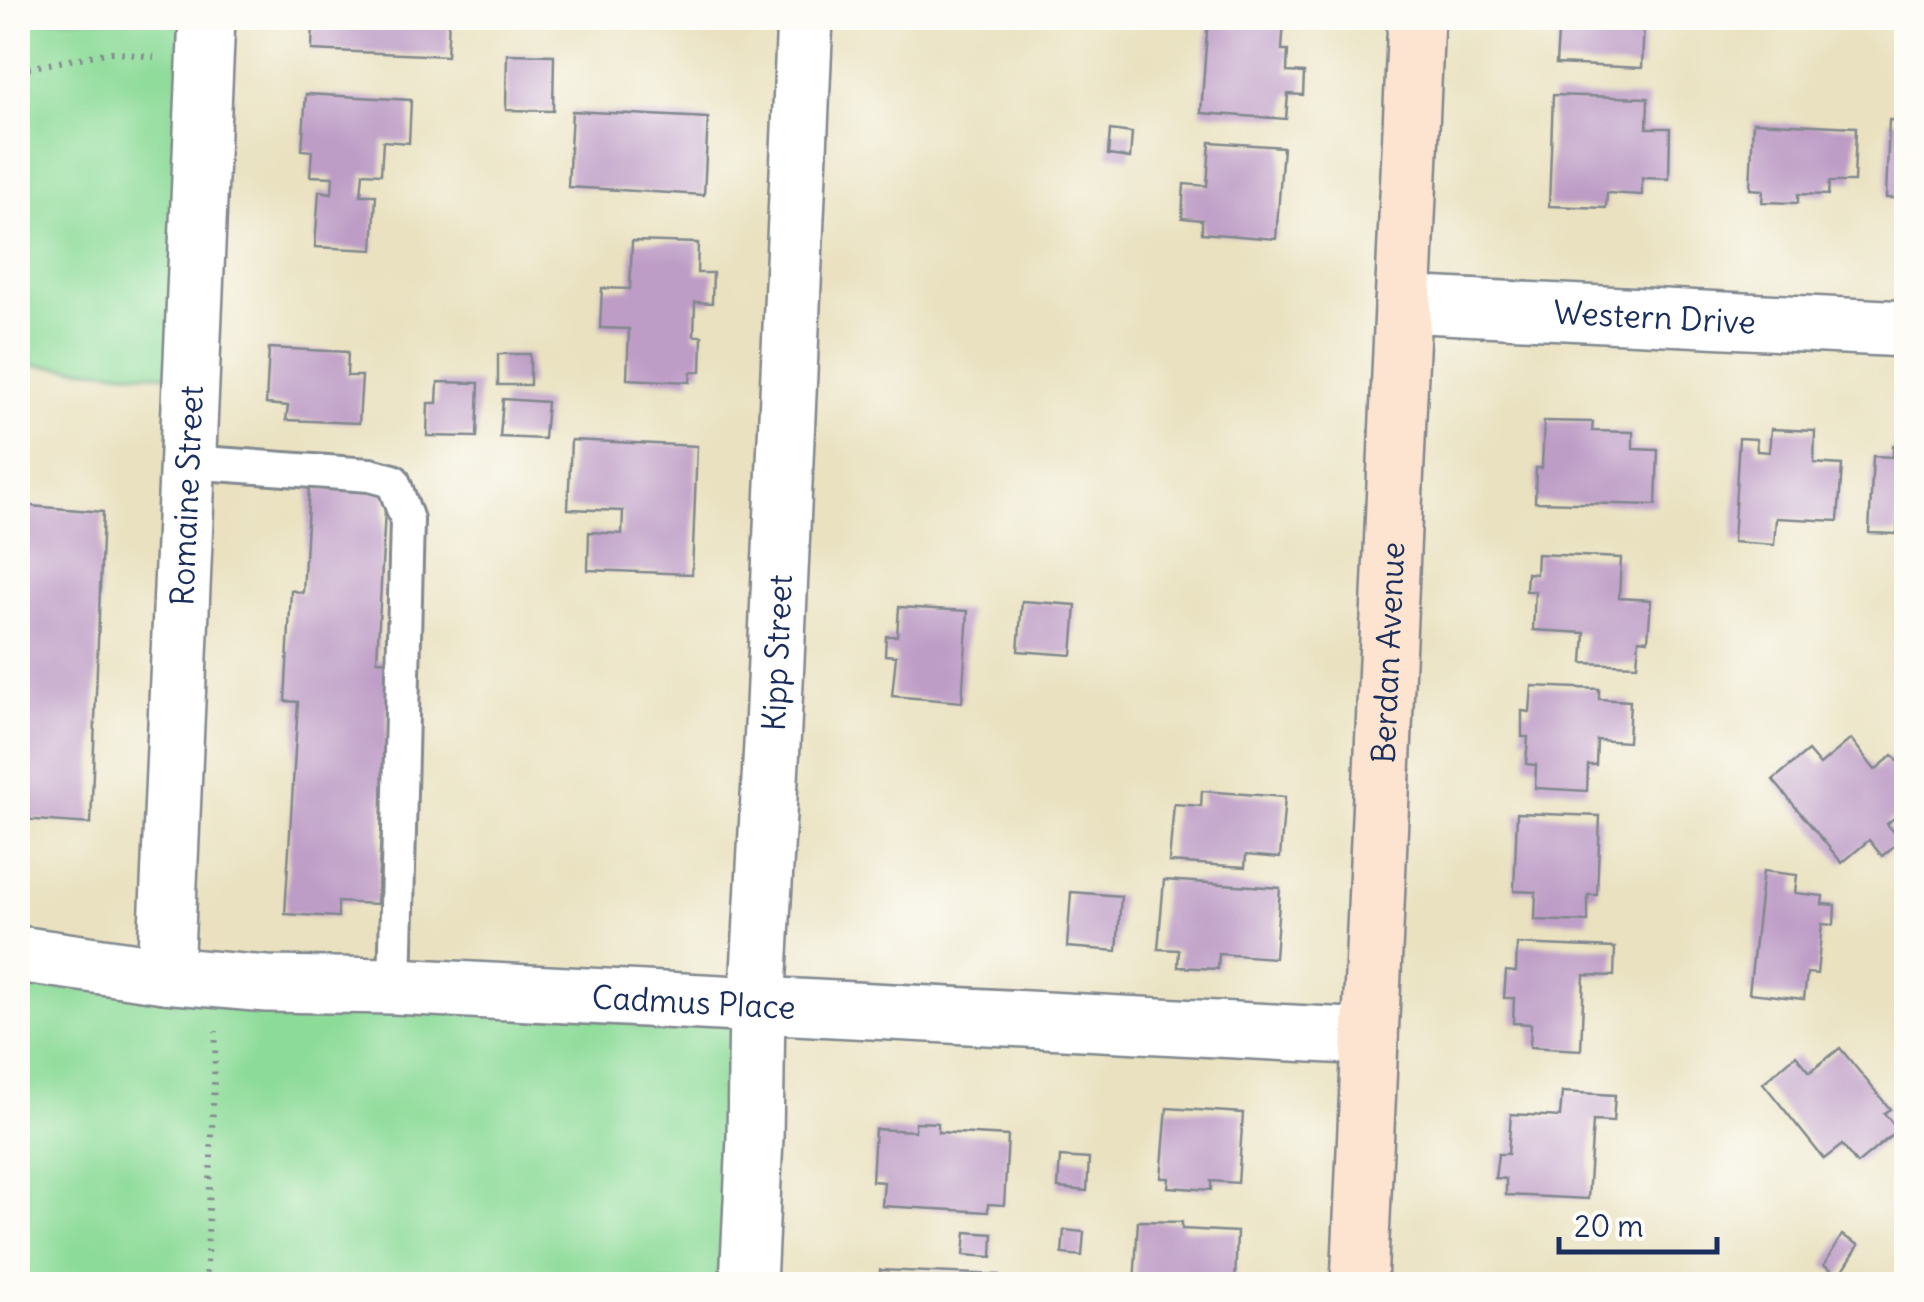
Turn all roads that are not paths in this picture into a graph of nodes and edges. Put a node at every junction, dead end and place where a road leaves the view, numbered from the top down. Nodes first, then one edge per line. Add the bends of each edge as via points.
1 (805, 18) edge
2 (1416, 18) edge
3 (206, 40) edge
4 (1403, 304) junction
5 (1906, 328) edge
6 (188, 462) junction
7 (18, 954) edge
8 (165, 974) junction
9 (394, 986) junction
10 (757, 1006) junction
11 (1370, 1037) junction
12 (748, 1284) edge
13 (1359, 1284) edge

1 - 10 street, Kipp Street
2 - 4 street, Berdan Avenue
3 - 6 street, Romaine Street
4 - 5 street, Western Drive
4 - 11 street, Berdan Avenue
6 - 8 street, Romaine Street
6 - 9 lane via 394,481 407,520
7 - 8 street, Cadmus Place
8 - 9 street, Cadmus Place
9 - 10 street, Cadmus Place
10 - 11 street, Cadmus Place
10 - 12 street, Kipp Street
11 - 13 street, Berdan Avenue

